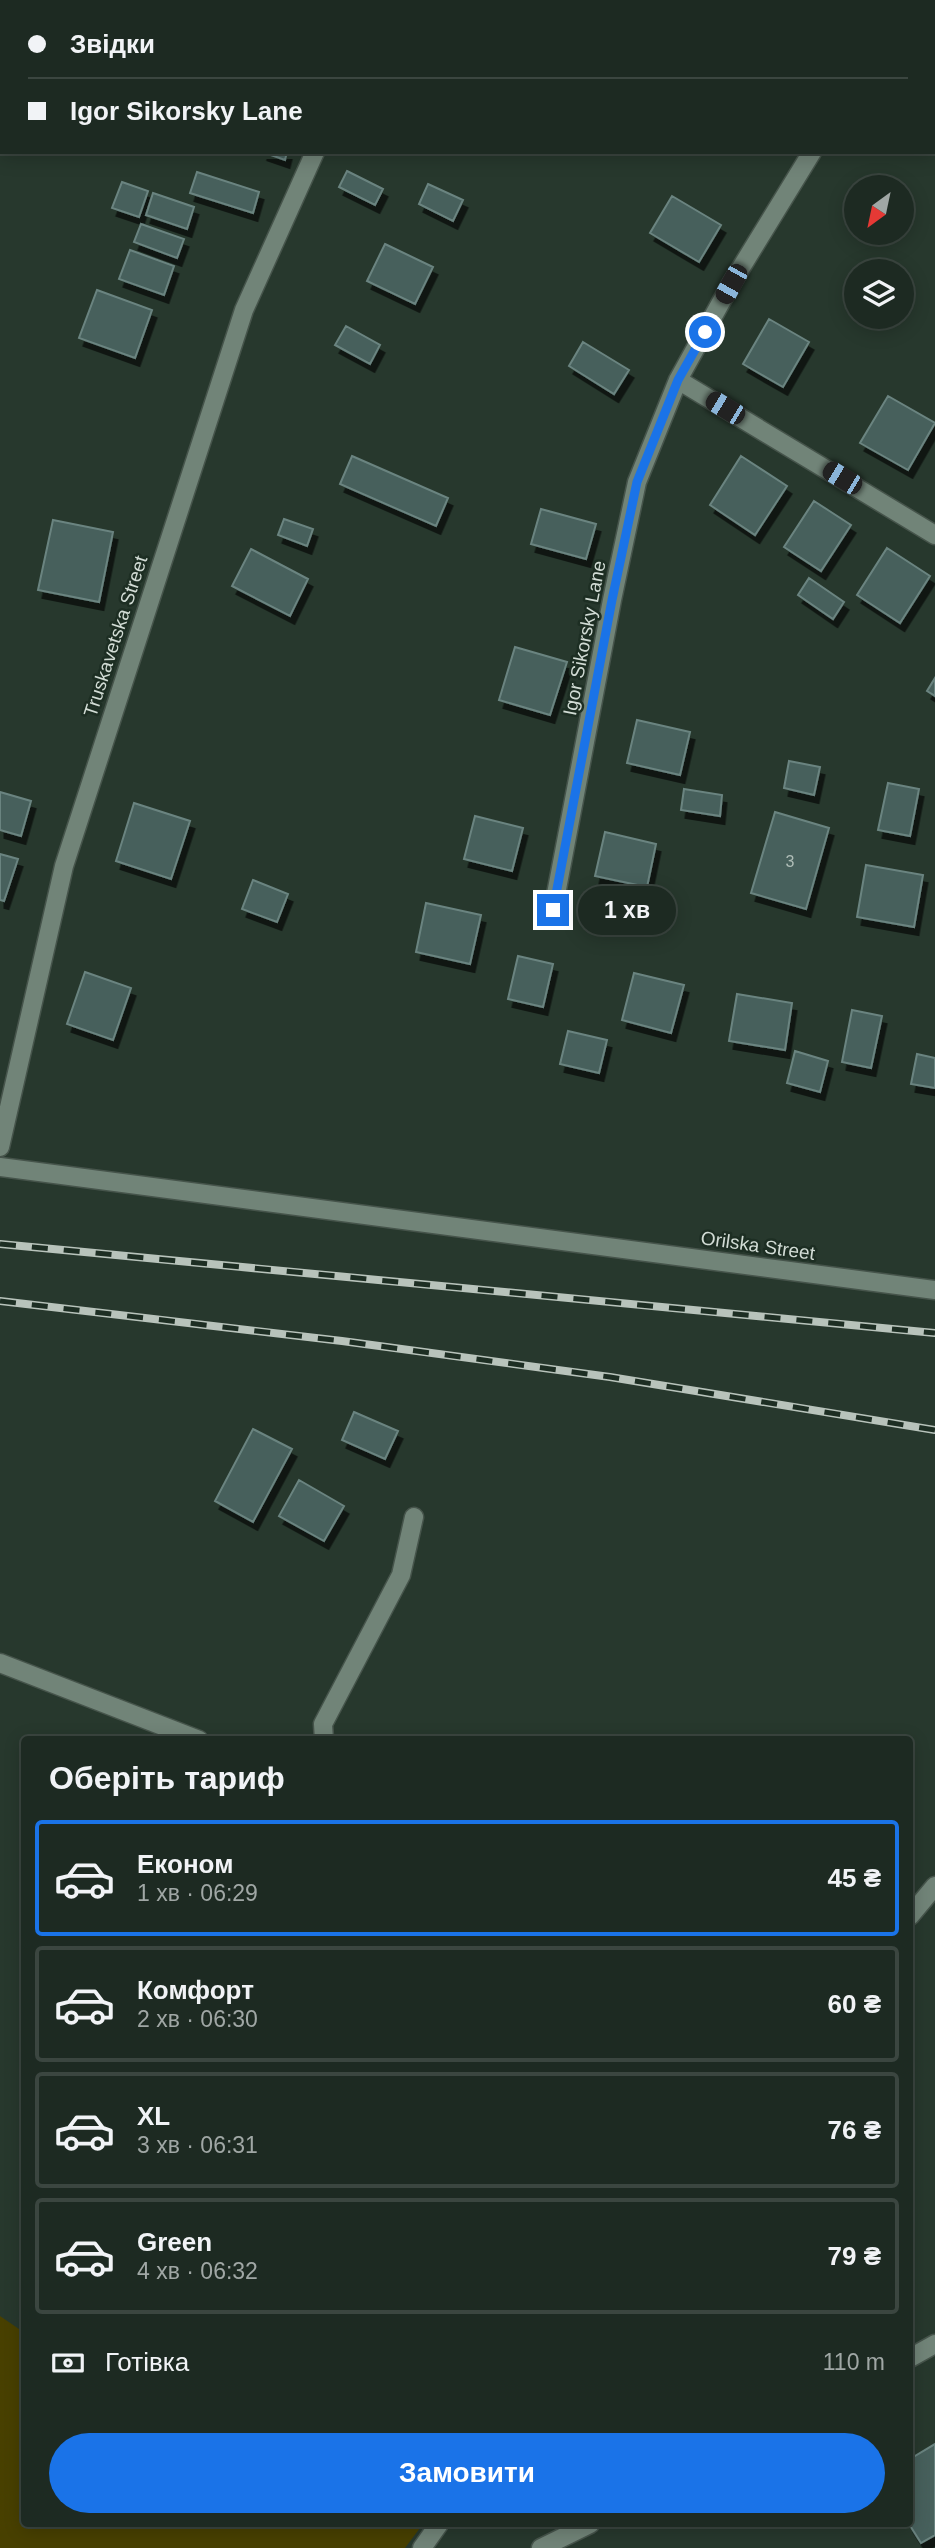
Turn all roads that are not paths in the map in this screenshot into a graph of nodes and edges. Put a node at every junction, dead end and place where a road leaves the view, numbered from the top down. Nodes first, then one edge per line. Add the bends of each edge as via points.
1 (314, 154) edge
2 (811, 154) edge
3 (678, 380) junction
4 (935, 535) edge
5 (553, 910) dead end
6 (0, 1147) edge
7 (0, 1167) edge
8 (935, 1290) edge
9 (414, 1517) dead end
10 (0, 1663) edge
11 (189, 1736) edge
12 (324, 1736) edge
13 (935, 1886) edge
14 (913, 1912) edge
15 (935, 2344) edge
16 (913, 2356) edge
17 (437, 2527) edge
18 (584, 2527) edge
19 (422, 2548) edge
20 (541, 2548) edge

1 - 6 street, Truskavetska Street via 244,310 72,840
2 - 3 street, Igor Sikorsky Lane
3 - 4 street
3 - 5 street, Igor Sikorsky Lane via 637,482
7 - 8 street, Orilska Street
9 - 12 street via 401,1575 323,1724
10 - 11 street
13 - 14 street
15 - 16 street
17 - 19 street
18 - 20 street

